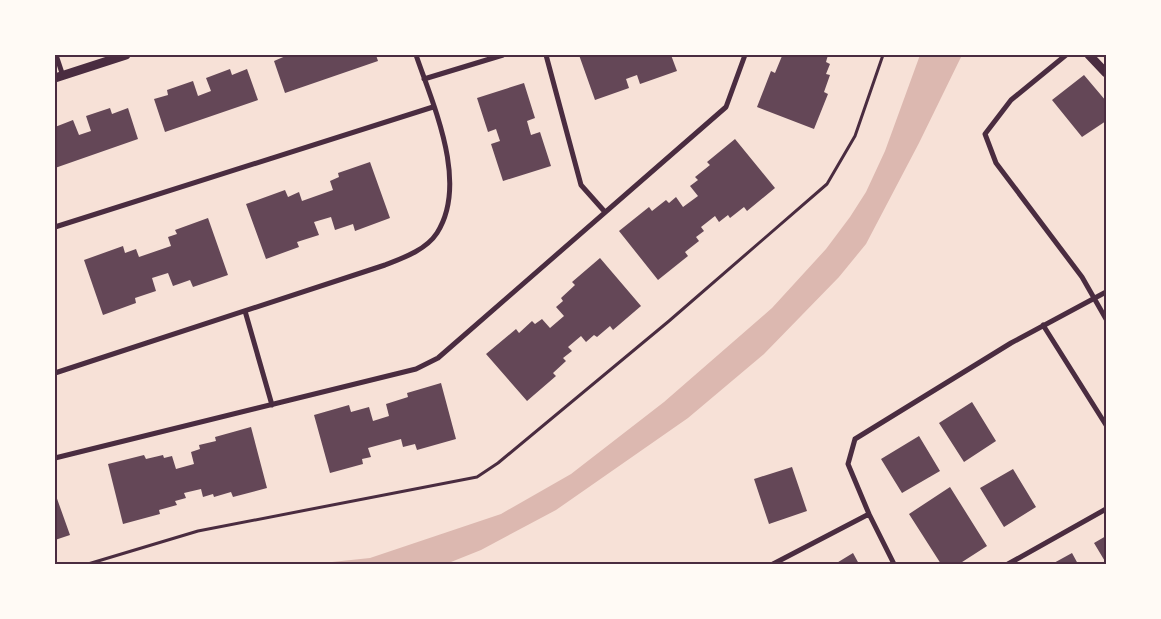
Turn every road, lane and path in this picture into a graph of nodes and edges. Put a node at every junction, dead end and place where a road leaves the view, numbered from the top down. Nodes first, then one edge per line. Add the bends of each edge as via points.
1 (56, 55) edge
2 (126, 55) edge
3 (416, 55) edge
4 (503, 55) edge
5 (546, 55) edge
6 (745, 55) edge
7 (883, 55) edge
8 (1066, 55) edge
9 (1089, 55) edge
10 (1106, 73) edge
11 (59, 77) edge
12 (424, 79) junction
13 (433, 107) junction
14 (605, 212) junction
15 (55, 227) edge
16 (1106, 292) edge
17 (1093, 300) junction
18 (246, 311) junction
19 (1106, 319) edge
20 (1043, 326) junction
21 (55, 373) edge
22 (272, 405) junction
23 (1106, 425) edge
24 (55, 458) edge
25 (1106, 509) edge
26 (869, 514) junction
27 (88, 564) edge
28 (773, 564) edge
29 (894, 564) edge
30 (1008, 564) edge

1 - 11 street
2 - 11 street
3 - 12 street
4 - 12 street
5 - 14 street via 581,185
6 - 14 street via 726,107
7 - 27 path via 856,136 826,184 669,322 477,477 198,530
8 - 17 street via 1011,100 985,134 996,163 1082,278
9 - 10 street
12 - 13 street
13 - 15 street
13 - 18 street via 450,170 448,205 436,234 416,251 385,266
14 - 22 street via 438,358 416,369
16 - 17 street
17 - 19 street
17 - 20 street
18 - 21 street
18 - 22 street
20 - 23 street
20 - 26 street via 855,439 848,464
22 - 24 street
25 - 30 street
26 - 28 street
26 - 29 street

